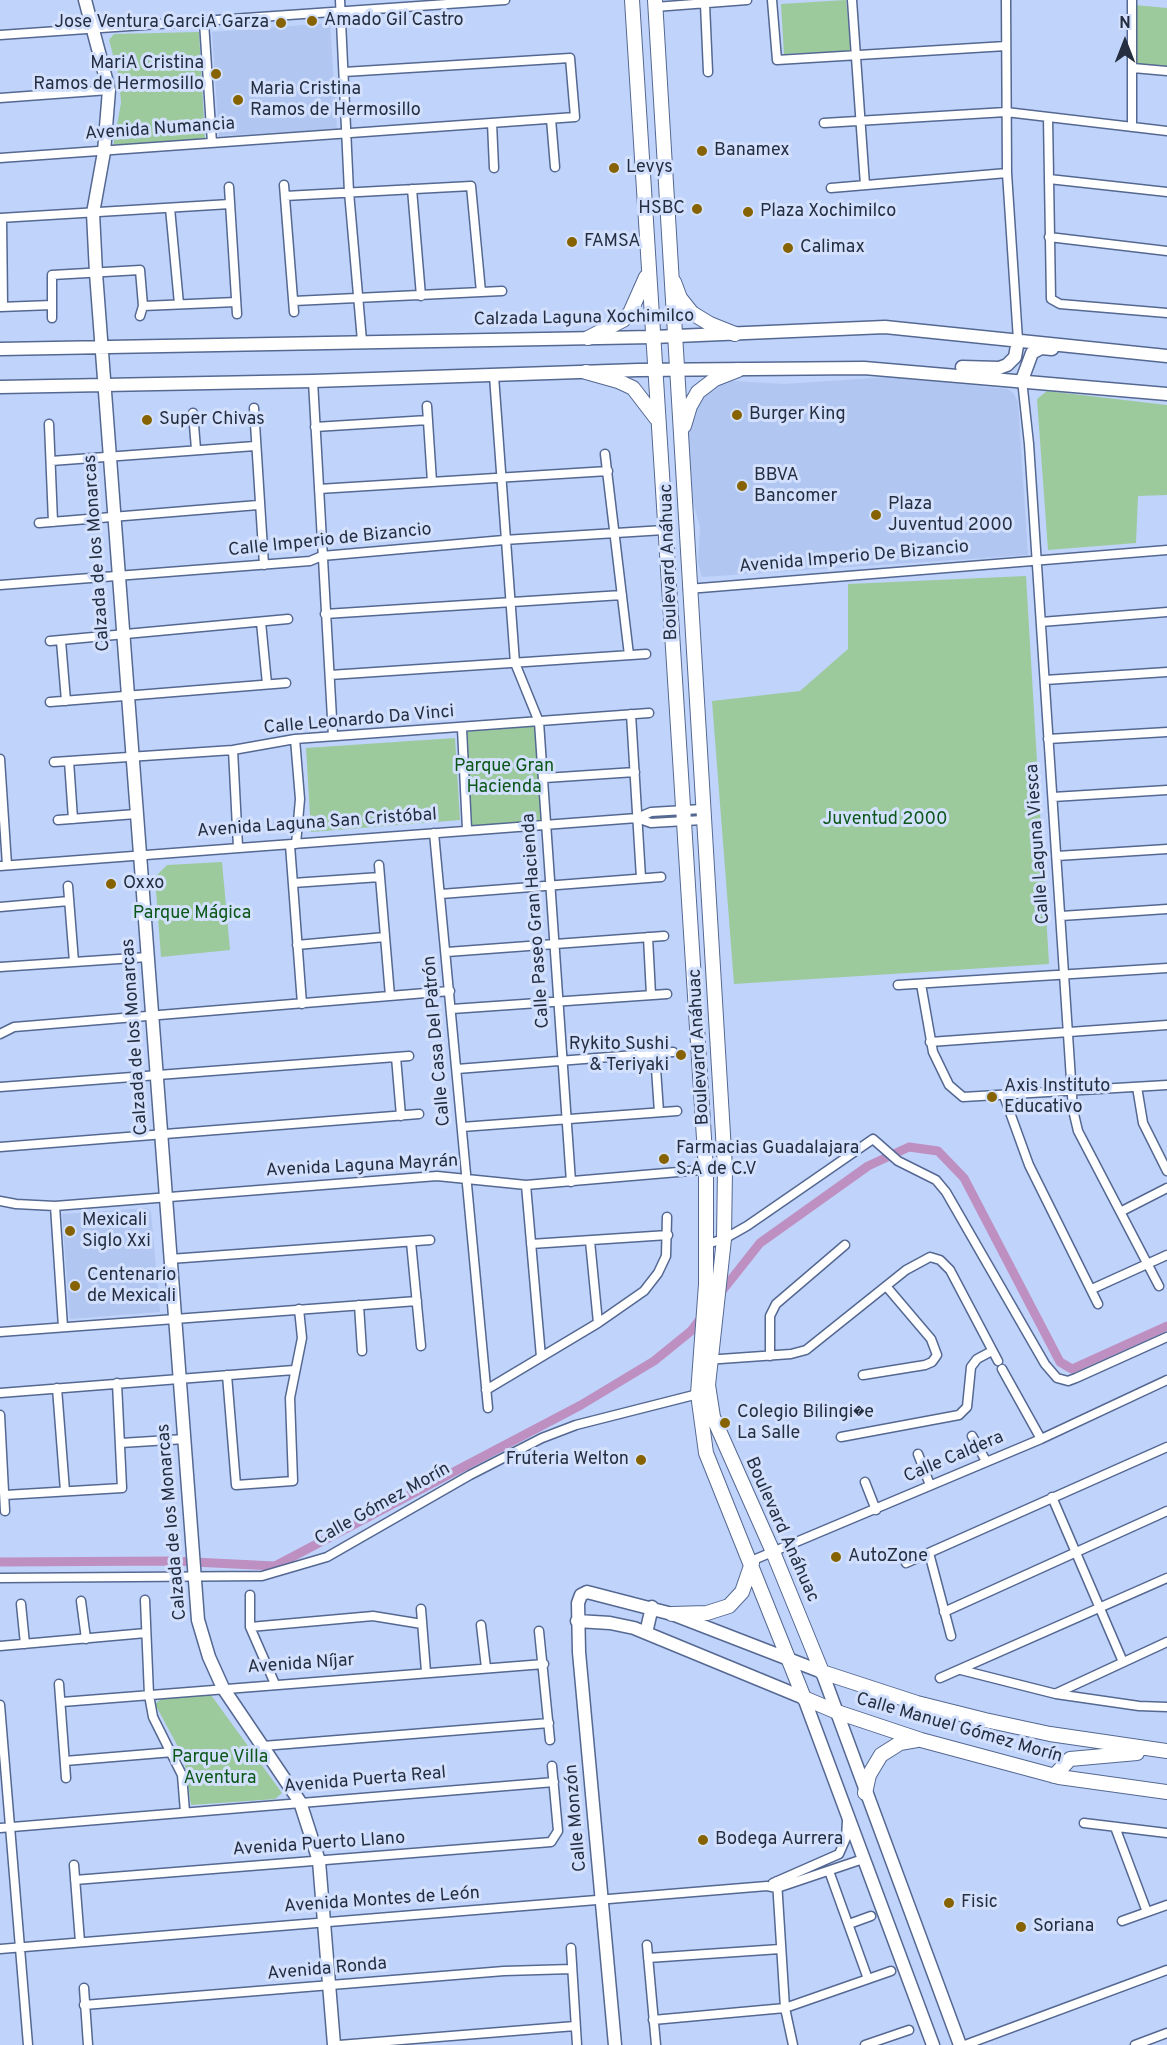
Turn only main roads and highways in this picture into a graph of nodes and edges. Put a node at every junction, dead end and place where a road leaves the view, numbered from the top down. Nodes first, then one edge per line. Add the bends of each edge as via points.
1 (634, 0) edge
2 (655, 3) edge
3 (637, 81) junction
4 (665, 179) junction
5 (649, 270) junction
6 (669, 271) junction
7 (735, 334) road end
8 (588, 338) road end
9 (738, 370) road end
10 (586, 372) road end
11 (658, 421) junction
12 (682, 434) junction
13 (664, 530) junction
14 (688, 589) junction
15 (705, 1360) junction
16 (751, 1562) junction
17 (672, 1614) road end
18 (822, 1672) joint
19 (804, 1698) joint
20 (921, 1740) junction
21 (1167, 1750) edge
22 (1054, 1776) junction
23 (1167, 1792) edge
24 (865, 1793) road end

1 - 2 main road via 645,7
1 - 3 main road, Boulevard Anáhuac
2 - 4 main road, Boulevard Anáhuac
3 - 4 main road via 650,169 656,178
3 - 5 main road, Boulevard Anáhuac
4 - 6 main road, Boulevard Anáhuac
5 - 8 main road via 630,313
5 - 11 main road, Boulevard Anáhuac
6 - 7 main road via 680,298 692,313
6 - 12 main road, Boulevard Anáhuac
9 - 12 main road via 715,379 698,392
10 - 11 main road via 633,388
11 - 13 main road, Boulevard Anáhuac
12 - 14 main road, Boulevard Anáhuac
13 - 14 main road via 678,583
13 - 15 main road, Boulevard Anáhuac via 706,1170 702,1325
14 - 15 main road, Boulevard Anáhuac via 725,1168 722,1260
15 - 16 main road, Boulevard Anáhuac via 698,1394 706,1453
15 - 18 main road, Boulevard Anáhuac via 716,1428 774,1552
16 - 17 main road via 742,1592 729,1606 707,1613
16 - 19 main road, Boulevard Anáhuac
18 - 21 main road, Calle Manuel Gómez Morín via 985,1720 1050,1734
19 - 20 main road, Calle Manuel Gómez Morín
20 - 22 main road, Calle Manuel Gómez Morín
20 - 24 main road via 900,1743 881,1755 869,1775
21 - 22 main road via 1080,1756 1065,1762
22 - 23 main road, Calle Manuel Gómez Morín

